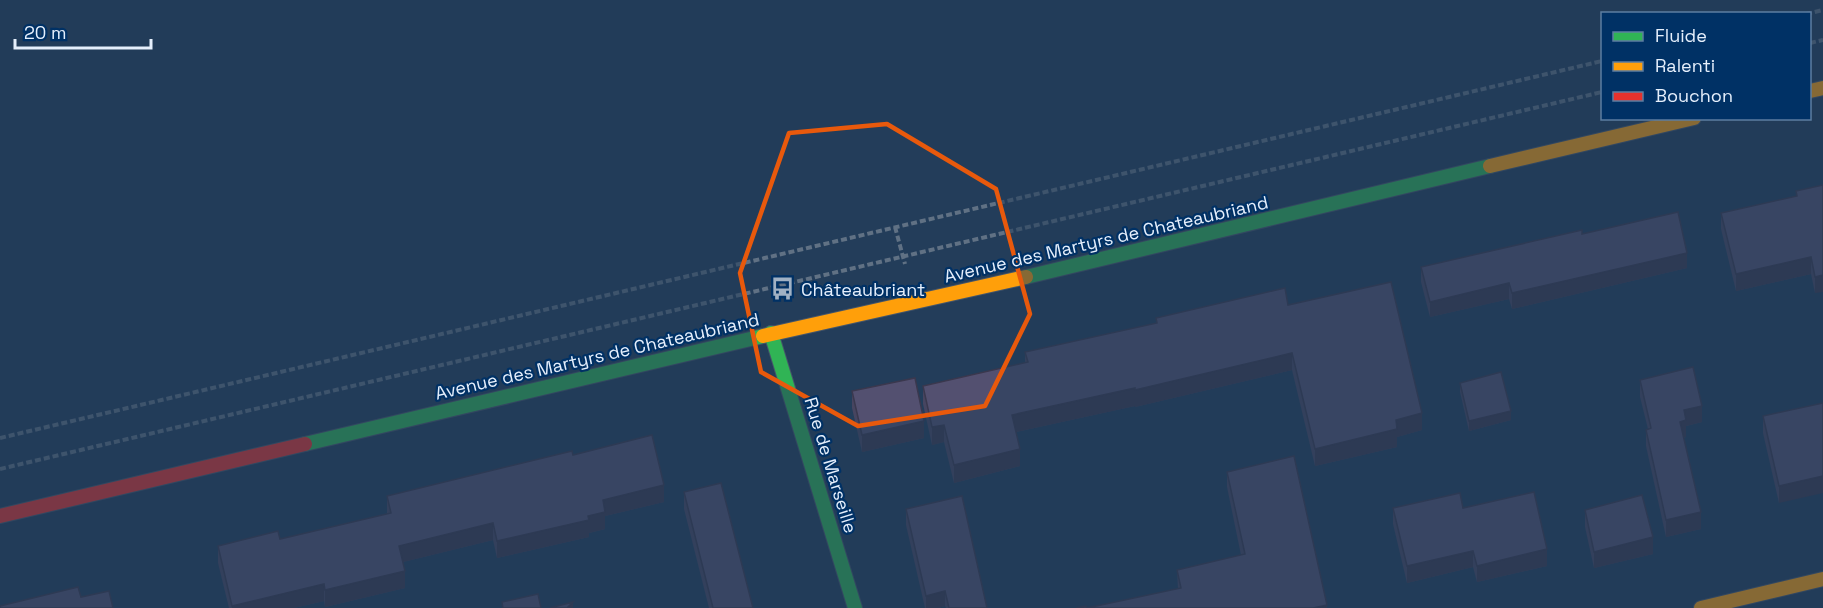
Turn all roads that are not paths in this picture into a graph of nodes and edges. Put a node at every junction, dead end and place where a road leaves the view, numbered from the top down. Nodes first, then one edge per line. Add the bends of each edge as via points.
1 (1686, 120) edge
2 (771, 333) junction
3 (0, 516) edge
4 (1823, 579) edge
5 (855, 608) edge
6 (1701, 608) edge

1 - 2 street, Avenue des Martyrs de Chateaubriand via 914,303
2 - 3 street, Avenue des Martyrs de Chateaubriand
2 - 5 street, Rue de Marseille
4 - 6 street

